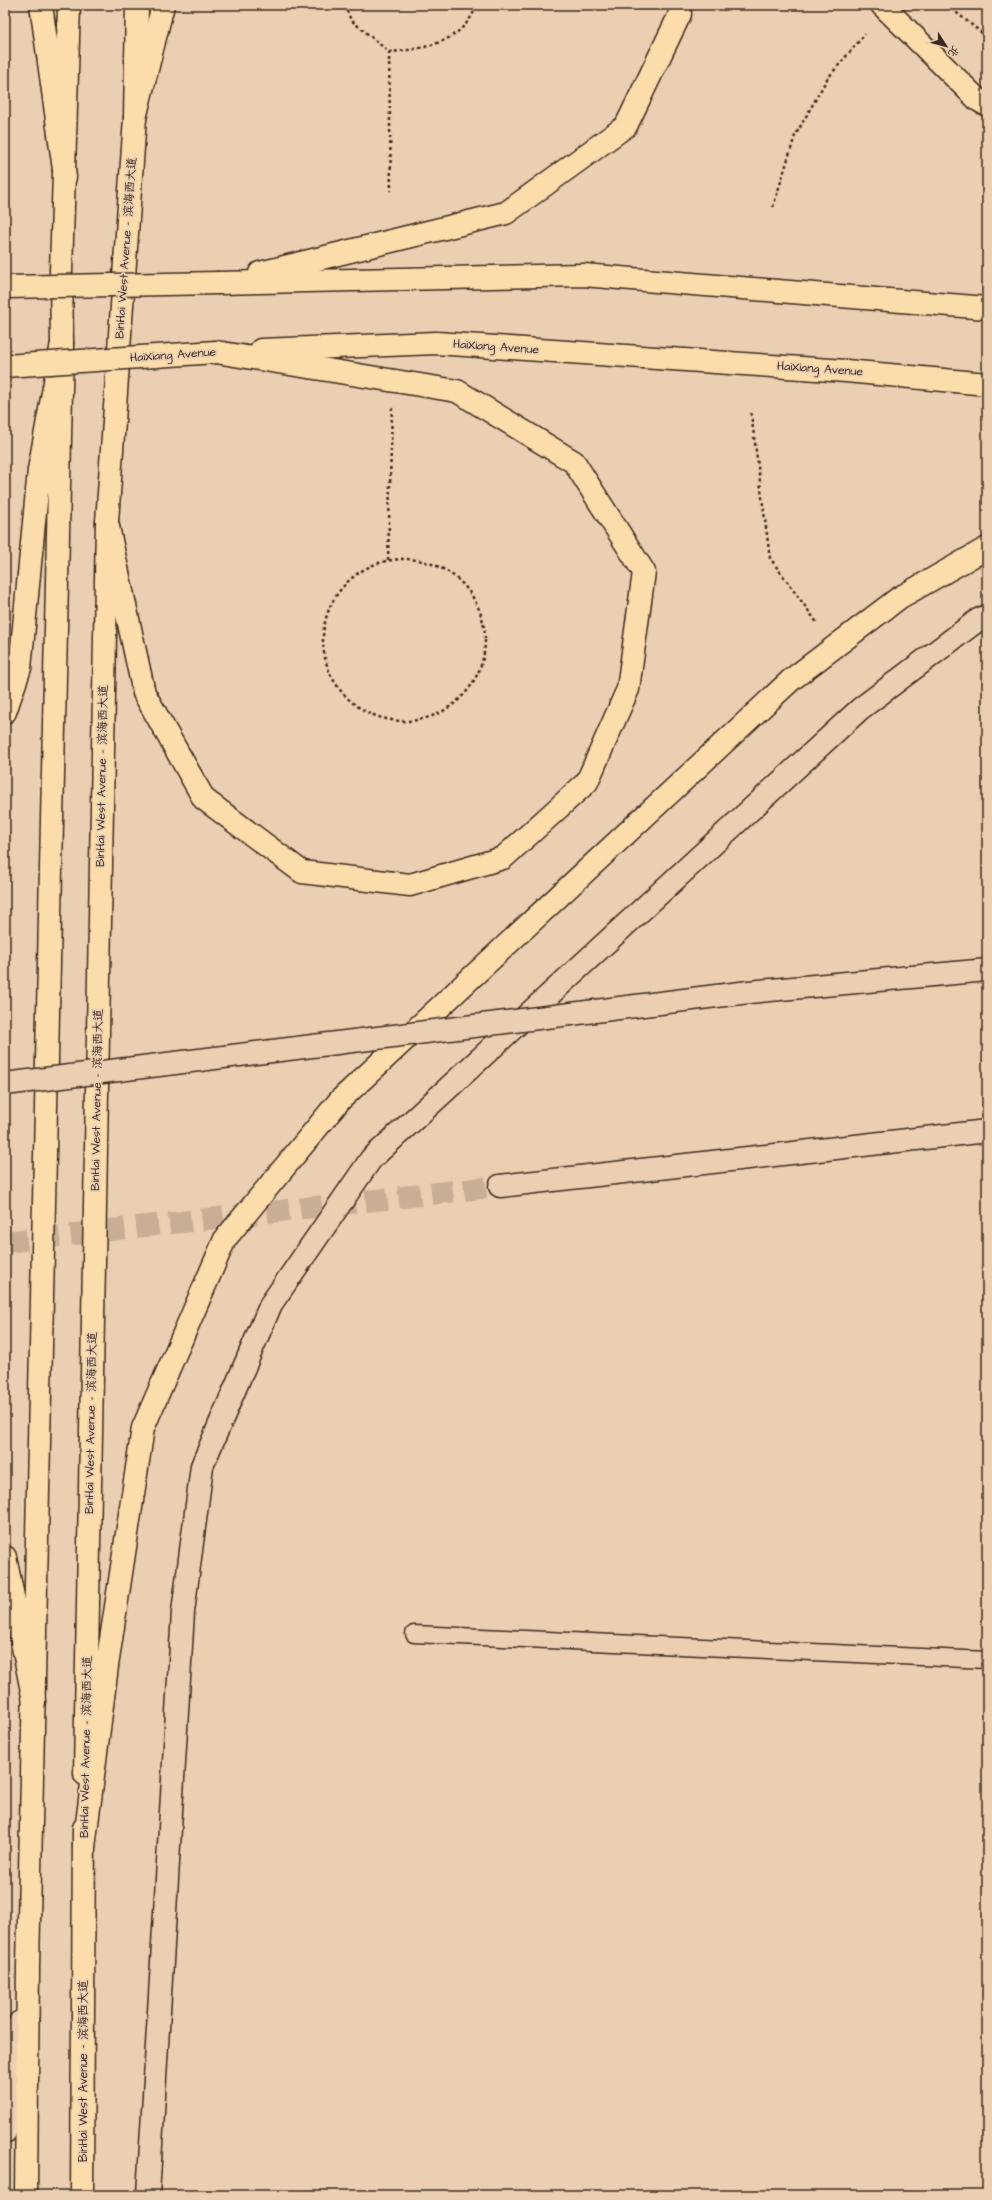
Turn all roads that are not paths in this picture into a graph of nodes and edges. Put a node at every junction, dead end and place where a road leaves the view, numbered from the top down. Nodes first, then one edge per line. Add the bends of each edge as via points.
1 (40, 5) edge
2 (69, 5) edge
3 (137, 5) edge
4 (163, 5) edge
5 (679, 5) edge
6 (882, 5) edge
7 (987, 105) edge
8 (135, 118) junction
9 (65, 176) junction
10 (219, 283) junction
11 (5, 287) edge
12 (987, 308) edge
13 (62, 343) junction
14 (216, 352) junction
15 (5, 366) edge
16 (987, 384) edge
17 (107, 522) junction
18 (987, 548) edge
19 (987, 616) edge
20 (5, 712) edge
21 (987, 970) edge
22 (5, 1084) edge
23 (987, 1131) edge
24 (500, 1186) tunnel mouth
25 (5, 1557) edge
26 (414, 1634) dead end
27 (987, 1660) edge
28 (34, 1700) junction
29 (84, 1847) junction
30 (28, 1967) junction
31 (5, 2132) edge
32 (26, 2195) edge
33 (82, 2195) edge
34 (148, 2195) edge

1 - 9 main road
2 - 9 main road
3 - 8 main road, BinHai West Avenue - 滨海西大道
4 - 8 main road
5 - 10 main road via 680,14 626,126 506,213
6 - 7 main road via 978,100
8 - 17 main road, BinHai West Avenue - 滨海西大道
9 - 13 main road via 61,272
10 - 11 main road, bridge
10 - 12 main road via 583,275
13 - 20 main road via 39,470 20,668
13 - 28 main road
14 - 15 main road, HaiXiang Avenue, bridge
14 - 16 main road, HaiXiang Avenue via 436,342 846,371
14 - 17 main road via 457,391 574,462 644,572 628,689 587,782 503,858 410,885 302,872 204,799 144,693
17 - 29 main road, BinHai West Avenue - 滨海西大道
18 - 29 main road via 899,598 791,680 340,1100 225,1240 143,1428 107,1666
19 - 34 main road via 978,620 860,709 371,1159 272,1304 202,1466 183,1612
21 - 22 main road, bridge via 750,992
23 - 24 main road
25 - 28 main road
26 - 27 lane
28 - 30 main road
29 - 33 main road, BinHai West Avenue - 滨海西大道
30 - 31 main road
30 - 32 main road

